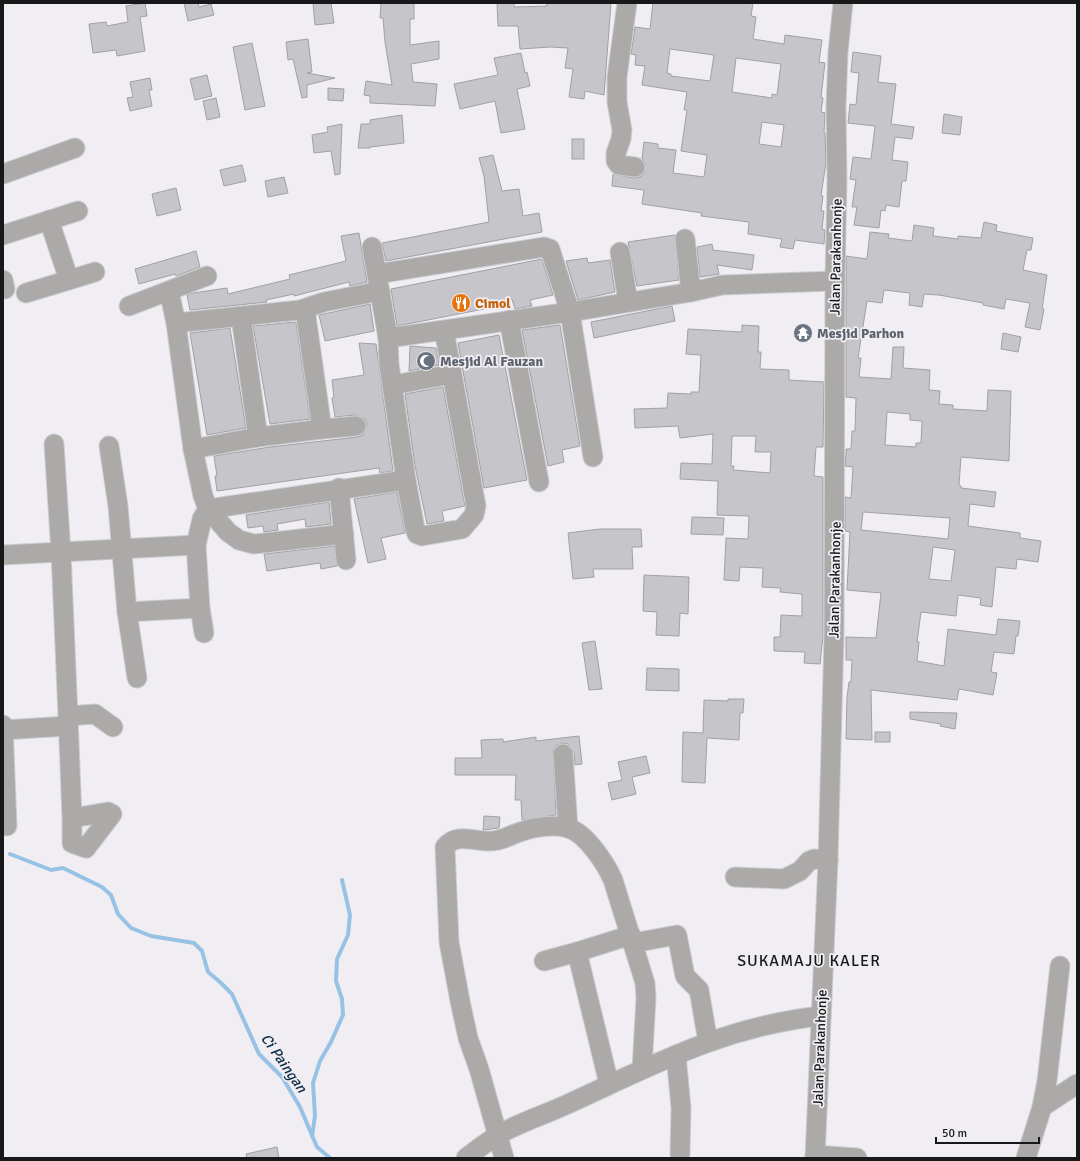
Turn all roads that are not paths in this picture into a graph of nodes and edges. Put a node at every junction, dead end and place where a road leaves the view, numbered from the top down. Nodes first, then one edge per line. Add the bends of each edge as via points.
1 (627, 3) edge
2 (843, 3) edge
3 (75, 148) dead end
4 (626, 166) dead end
5 (3, 174) edge
6 (78, 211) dead end
7 (49, 220) junction
8 (3, 235) edge
9 (685, 239) dead end
10 (372, 246) dead end
11 (620, 252) dead end
12 (95, 272) dead end
13 (207, 276) dead end
14 (70, 280) junction
15 (835, 281) junction
16 (378, 282) junction
17 (169, 291) junction
18 (691, 292) junction
19 (26, 293) dead end
20 (628, 302) junction
21 (128, 306) dead end
22 (305, 309) junction
23 (570, 312) junction
24 (241, 317) junction
25 (509, 320) junction
26 (176, 323) junction
27 (444, 330) junction
28 (388, 338) junction
29 (452, 374) junction
30 (392, 385) junction
31 (356, 426) dead end
32 (322, 429) junction
33 (258, 437) junction
34 (54, 444) dead end
35 (108, 446) dead end
36 (193, 449) junction
37 (593, 457) dead end
38 (406, 480) junction
39 (540, 482) dead end
40 (339, 488) junction
41 (208, 509) junction
42 (344, 534) junction
43 (196, 545) junction
44 (121, 550) junction
45 (62, 553) junction
46 (3, 555) edge
47 (346, 560) dead end
48 (200, 608) junction
49 (128, 612) junction
50 (204, 633) dead end
51 (137, 678) dead end
52 (68, 721) junction
53 (3, 725) edge
54 (113, 727) dead end
55 (3, 730) edge
56 (563, 754) dead end
57 (72, 818) dead end
58 (7, 826) dead end
59 (568, 828) junction
60 (828, 860) junction
61 (735, 877) dead end
62 (632, 939) junction
63 (577, 952) junction
64 (544, 961) dead end
65 (1060, 966) dead end
66 (821, 1016) junction
67 (708, 1042) junction
68 (676, 1055) junction
69 (642, 1069) junction
70 (609, 1084) junction
71 (1077, 1084) edge
72 (1042, 1107) junction
73 (499, 1134) junction
74 (680, 1154) dead end
75 (815, 1157) edge
76 (466, 1158) edge
77 (504, 1158) edge
78 (857, 1158) edge
79 (1026, 1158) edge

1 - 4 street via 617,77 617,102 622,130 616,153 616,162
2 - 15 street, Jalan Parakanhonje via 837,75
3 - 5 street
6 - 7 street
7 - 8 street
7 - 14 street
9 - 18 street
10 - 16 street
11 - 20 street
12 - 14 street
13 - 17 street
14 - 19 street
15 - 18 street via 722,285
15 - 60 street, Jalan Parakanhonje via 834,636
16 - 22 street
16 - 23 street via 548,248 552,252
16 - 28 street
17 - 21 street
17 - 26 street
18 - 20 street
20 - 23 street
22 - 24 street
22 - 32 street
23 - 25 street
23 - 37 street
24 - 26 street
24 - 33 street
25 - 27 street
25 - 39 street
26 - 36 street
27 - 28 street
27 - 29 street
28 - 30 street
29 - 30 street
29 - 38 street via 474,494 474,515 462,529 419,535 415,529
30 - 38 street
31 - 32 street
32 - 33 street
33 - 36 street
34 - 45 street
35 - 44 street via 118,506
36 - 41 street
38 - 40 street
40 - 41 street
40 - 42 street
41 - 42 street via 228,532 239,540 254,544
41 - 43 street via 202,519
42 - 47 street
43 - 44 street
43 - 48 street
44 - 45 street
44 - 49 street
45 - 46 street
45 - 52 street
48 - 49 street
48 - 50 street
49 - 51 street
52 - 54 street via 95,714
52 - 55 street
52 - 57 street
53 - 55 street
55 - 58 street
56 - 59 street
59 - 62 street via 577,833 608,868
59 - 73 street via 548,827 491,841 456,838 446,847 449,942 458,994 468,1038
60 - 61 street via 809,860 800,871 784,879
60 - 66 street, Jalan Parakanhonje
62 - 63 street
62 - 67 street via 677,927 685,976 699,990
62 - 69 street via 646,998
63 - 64 street
63 - 70 street
65 - 72 street
66 - 67 street via 755,1026
66 - 75 street, Jalan Parakanhonje
67 - 68 street
68 - 69 street
68 - 74 street via 681,1108
69 - 70 street
70 - 73 street
71 - 72 street
72 - 79 street
73 - 76 street
73 - 77 street
75 - 78 street

